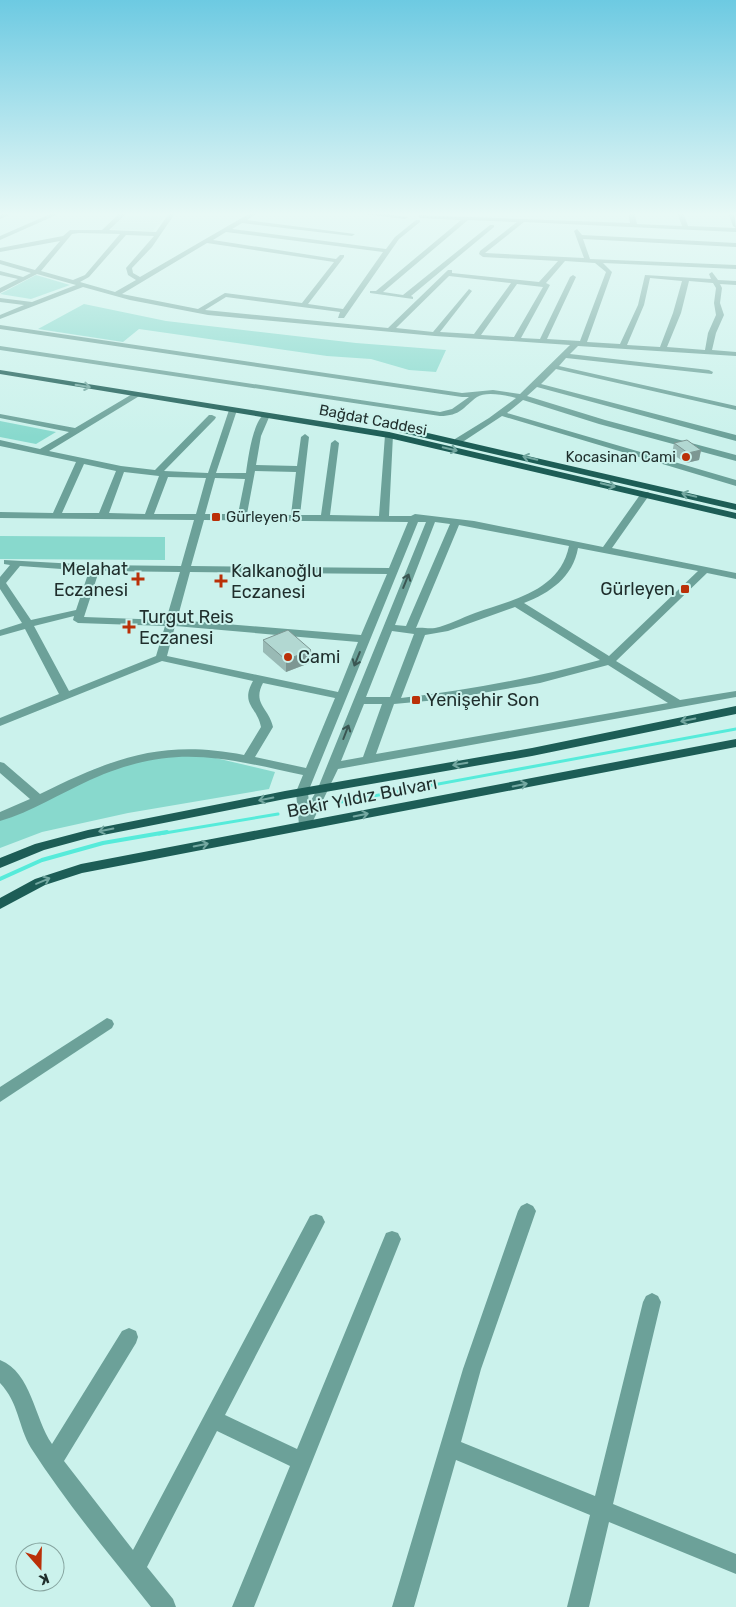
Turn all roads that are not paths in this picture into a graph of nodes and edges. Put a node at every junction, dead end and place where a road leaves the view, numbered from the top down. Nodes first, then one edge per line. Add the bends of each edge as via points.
1 (78, 287) edge
2 (90, 287) edge
3 (129, 287) edge
4 (318, 287) edge
5 (361, 287) edge
6 (384, 287) edge
7 (417, 287) edge
8 (437, 287) edge
9 (511, 287) edge
10 (545, 287) edge
11 (568, 287) edge
12 (603, 287) edge
13 (644, 287) edge
14 (684, 287) edge
15 (718, 287) edge
16 (359, 290) junction
17 (469, 291) dead end
18 (377, 293) junction
19 (116, 294) junction
20 (405, 297) junction
21 (0, 300) edge
22 (422, 300) junction
23 (33, 304) junction
24 (304, 305) junction
25 (345, 311) junction
26 (199, 312) junction
27 (0, 317) edge
28 (332, 324) junction
29 (0, 327) edge
30 (390, 330) junction
31 (436, 334) junction
32 (476, 337) junction
33 (516, 340) junction
34 (542, 342) junction
35 (579, 343) junction
36 (623, 346) junction
37 (0, 348) edge
38 (663, 349) junction
39 (708, 352) junction
40 (736, 354) edge
41 (564, 356) junction
42 (0, 364) edge
43 (555, 367) junction
44 (0, 372) edge
45 (709, 372) dead end
46 (537, 385) junction
47 (475, 394) junction
48 (137, 395) junction
49 (521, 398) junction
50 (736, 408) edge
51 (233, 410) junction
52 (502, 414) junction
53 (266, 415) junction
54 (0, 416) edge
55 (212, 417) dead end
56 (76, 431) junction
57 (389, 435) junction
58 (305, 437) dead end
59 (736, 438) edge
60 (458, 441) junction
61 (0, 443) edge
62 (335, 443) dead end
63 (41, 452) junction
64 (736, 458) edge
65 (81, 460) junction
66 (121, 469) junction
67 (301, 469) junction
68 (729, 471) dead end
69 (250, 472) junction
70 (161, 473) junction
71 (211, 476) junction
72 (722, 478) junction
73 (736, 483) edge
74 (644, 494) junction
75 (736, 507) edge
76 (0, 516) edge
77 (56, 516) junction
78 (103, 516) junction
79 (149, 516) junction
80 (201, 516) junction
81 (736, 516) edge
82 (242, 517) junction
83 (294, 517) junction
84 (325, 517) junction
85 (384, 517) junction
86 (415, 517) junction
87 (432, 519) junction
88 (456, 521) junction
89 (574, 543) junction
90 (606, 550) junction
91 (95, 568) junction
92 (186, 570) junction
93 (705, 570) junction
94 (393, 571) junction
95 (736, 576) edge
96 (1, 584) edge
97 (516, 603) junction
98 (80, 612) junction
99 (171, 623) junction
100 (28, 624) junction
101 (388, 627) junction
102 (416, 629) junction
103 (0, 632) edge
104 (365, 639) junction
105 (161, 658) junction
106 (610, 661) junction
107 (259, 678) junction
108 (736, 694) edge
109 (66, 696) junction
110 (342, 696) junction
111 (359, 700) junction
112 (392, 701) junction
113 (678, 704) junction
114 (736, 710) edge
115 (0, 722) edge
116 (736, 743) edge
117 (247, 760) junction
118 (368, 760) junction
119 (0, 766) edge
120 (333, 766) junction
121 (310, 773) junction
122 (324, 788) junction
123 (302, 792) junction
124 (39, 800) junction
125 (0, 817) edge
126 (306, 825) junction
127 (0, 863) edge
128 (0, 904) edge
129 (107, 1024) dead end
130 (0, 1095) edge
131 (527, 1211) dead end
132 (316, 1222) dead end
133 (392, 1239) dead end
134 (652, 1302) dead end
135 (129, 1337) dead end
136 (0, 1368) edge
137 (213, 1419) junction
138 (449, 1447) junction
139 (53, 1461) junction
140 (302, 1461) junction
141 (602, 1509) junction
142 (736, 1564) edge
143 (135, 1568) junction
144 (165, 1607) edge
145 (243, 1607) edge
146 (403, 1607) edge
147 (578, 1607) edge

1 - 23 street
2 - 19 street
3 - 19 street
4 - 24 street
5 - 16 street
6 - 18 street
7 - 20 street
8 - 22 street
9 - 32 street
10 - 33 street
11 - 34 street
12 - 35 street
13 - 36 street
14 - 38 street
15 - 39 street via 720,315
16 - 18 street
16 - 25 street
17 - 31 street
18 - 20 street
19 - 26 street
20 - 22 street
21 - 23 street
22 - 30 street via 404,313
23 - 27 street
24 - 25 street
24 - 26 street via 225,295
25 - 28 street
26 - 28 street
28 - 30 street
29 - 47 street via 453,394
30 - 31 street
31 - 32 street
32 - 33 street
33 - 34 street
34 - 35 street
35 - 36 street
35 - 41 street
36 - 38 street
37 - 47 street via 440,414 453,412
38 - 39 street
39 - 40 street
41 - 43 street
41 - 45 street
42 - 60 main road, Bağdat Caddesi
43 - 46 street
43 - 50 street
44 -> 48 main road, Bağdat Caddesi
46 - 49 street
46 - 59 street
47 - 49 street via 500,392
48 - 51 main road, Bağdat Caddesi
48 - 56 street
49 - 52 street
49 - 64 street
51 - 53 main road, Bağdat Caddesi
51 - 71 street
52 - 60 street
52 - 72 street
53 - 57 main road, Bağdat Caddesi
53 - 69 street via 257,436
54 - 56 street
55 - 70 street
56 - 63 street
57 -> 74 main road, Bağdat Caddesi
57 - 85 street
58 - 67 street
75 -> 60 main road, Bağdat Caddesi
61 - 63 street
62 - 84 street
63 - 65 street
65 - 66 street
65 - 77 street
66 - 70 street
66 - 78 street
67 - 69 street
67 - 83 street
68 - 72 street
69 - 71 street
69 - 82 street
70 - 71 street
70 - 79 street
71 - 80 street
72 - 73 street
74 - 81 main road, Bağdat Caddesi
74 - 90 street
76 - 77 street
77 - 78 street
78 - 79 street
79 - 80 street
80 - 82 street
80 - 92 street
82 - 83 street
83 - 84 street
84 - 85 street
85 - 86 street
86 - 87 street
86 - 94 street
87 - 88 street
101 -> 87 street
88 - 89 street
88 - 102 street
89 - 90 street
89 - 97 street via 572,556 563,573 544,589
90 - 93 street
91 - 92 street
91 - 96 street via 12,562
91 - 98 street
92 - 94 street
92 - 99 street
93 - 95 street
93 - 106 street
94 - 104 street
96 - 100 street
97 - 102 street via 433,631
97 - 106 street
98 - 99 street via 78,620
98 - 100 street
99 - 104 street
99 - 105 street
100 - 103 street
100 - 109 street
101 - 102 street
101 - 111 street
102 - 112 street
104 -> 110 street
105 - 107 street
105 - 109 street
106 - 112 street via 510,686 432,699
106 - 113 street
107 - 110 street
107 - 117 street via 253,702 267,727
108 - 113 street
109 - 115 street
110 - 121 street
111 - 112 street
120 -> 111 street
112 - 118 street
113 - 118 street
114 -> 122 main road, Bekir Yıldız Bulvarı via 532,752
126 -> 116 main road, Bekir Yıldız Bulvarı
117 - 121 street
117 - 124 street via 204,753 154,754 105,768
118 - 120 street
119 - 124 street
120 - 122 street
121 - 123 street
122 - 123 main road, Bekir Yıldız Bulvarı
122 - 126 street
123 - 126 street
123 -> 127 main road, Bekir Yıldız Bulvarı via 72,837
124 - 125 street
128 -> 126 main road, Bekir Yıldız Bulvarı via 40,882 81,869
129 - 130 street
131 - 138 street via 472,1369
132 - 137 street
133 - 140 street
134 - 141 street
135 - 139 street
136 - 139 street via 17,1387 37,1439
137 - 140 street
137 - 143 street
138 - 141 street
138 - 146 street
139 - 143 street
140 - 145 street
141 - 142 street
141 - 147 street
143 - 144 street

